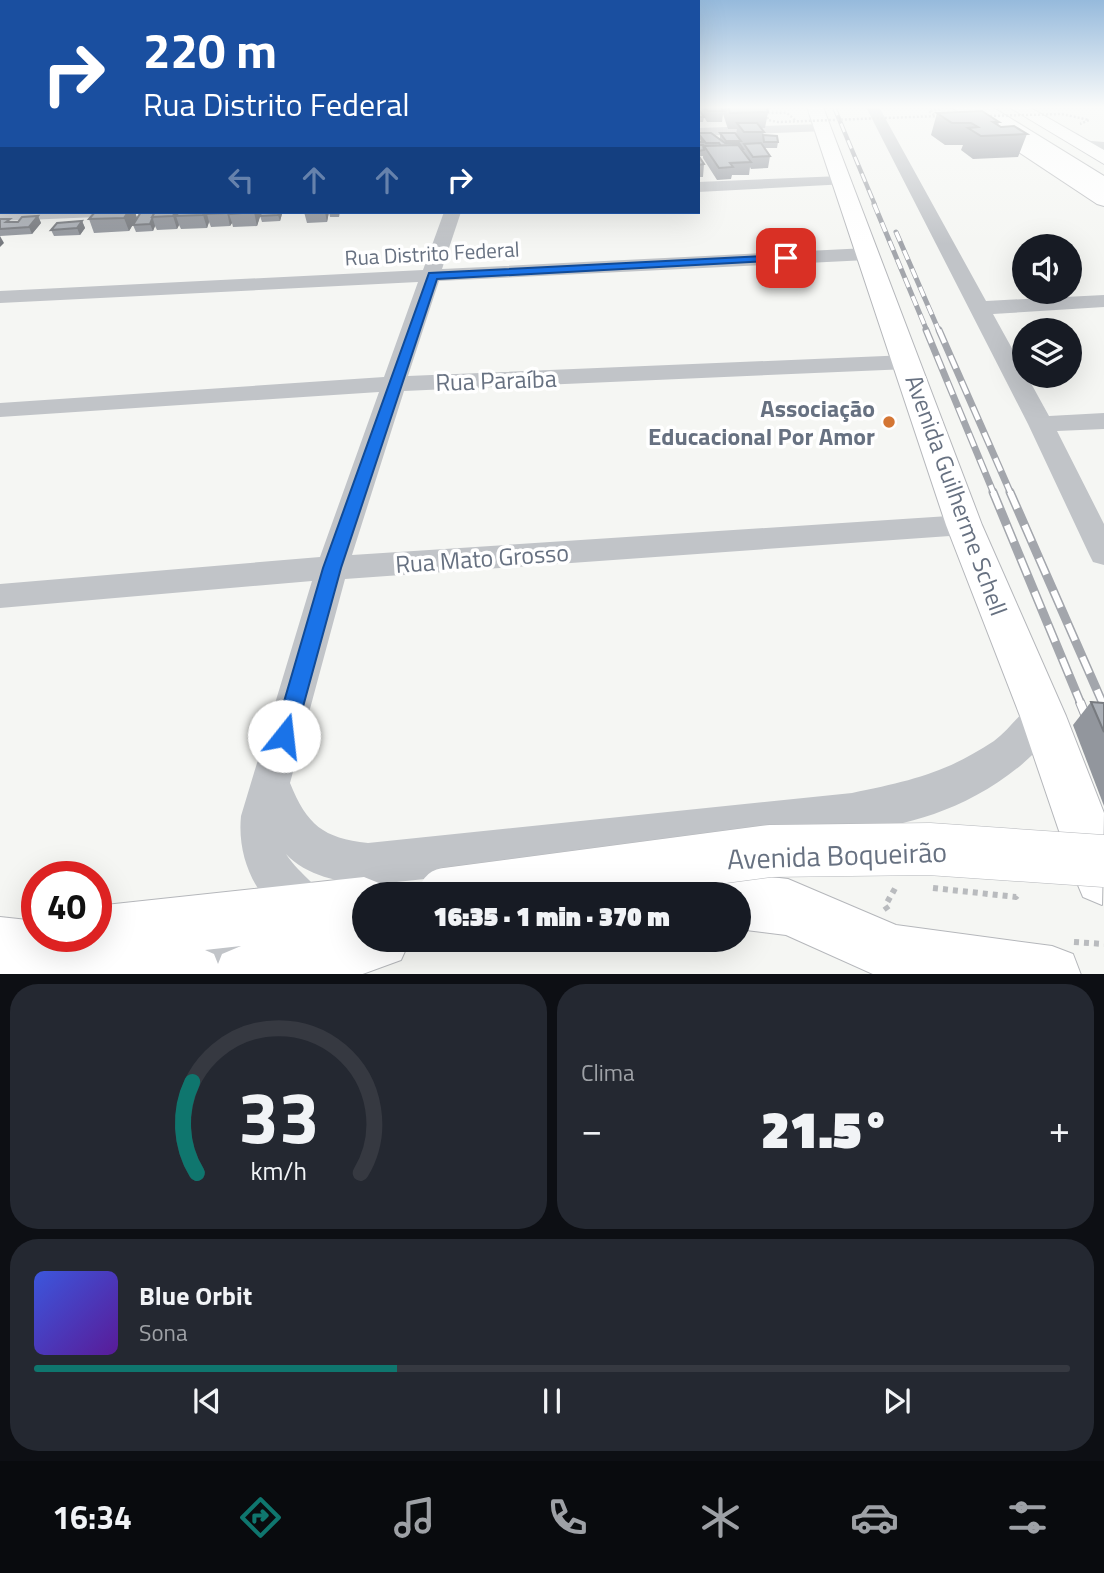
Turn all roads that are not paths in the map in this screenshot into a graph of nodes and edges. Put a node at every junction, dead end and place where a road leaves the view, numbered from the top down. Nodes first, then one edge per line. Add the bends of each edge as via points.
1 (831, 152) edge
2 (896, 152) edge
3 (1030, 152) edge
4 (1048, 152) edge
5 (1079, 152) edge
6 (1104, 169) edge
7 (841, 181) junction
8 (1104, 186) edge
9 (700, 187) edge
10 (1104, 200) edge
11 (49, 214) edge
12 (452, 214) edge
13 (0, 216) edge
14 (867, 254) junction
15 (433, 276) junction
16 (0, 297) edge
17 (1104, 302) edge
18 (979, 307) junction
19 (908, 362) junction
20 (393, 384) junction
21 (0, 410) edge
22 (1104, 421) edge
23 (1041, 425) junction
24 (964, 525) junction
25 (1104, 554) edge
26 (332, 568) junction
27 (0, 596) edge
28 (1043, 716) junction
29 (271, 784) junction
30 (1104, 861) edge
31 (536, 882) edge
32 (1104, 882) edge
33 (751, 902) edge
34 (352, 916) edge
35 (352, 916) edge
36 (352, 916) edge
37 (352, 917) edge
38 (112, 933) edge
39 (21, 942) edge
40 (0, 945) edge
41 (1058, 958) edge
42 (188, 974) edge
43 (206, 974) edge
44 (249, 974) edge

1 - 7 main road, Avenida Guilherme Schell
2 - 18 street
3 - 10 main road
4 - 8 highway
5 - 6 highway
7 - 9 street
7 - 14 main road, Avenida Guilherme Schell
11 - 13 street
12 - 15 street
14 - 15 street, Rua Distrito Federal
14 - 19 main road, Avenida Guilherme Schell
15 - 16 street, Rua Distrito Federal
15 - 20 street
17 - 18 street
18 - 23 street
19 - 20 street, Rua Paraíba
19 - 24 main road, Avenida Guilherme Schell
20 - 21 street, Rua Paraíba
20 - 26 street
22 - 23 street
23 - 25 street
24 - 26 street, Rua Mato Grosso
24 - 28 main road, Avenida Guilherme Schell
26 - 27 street, Rua Mato Grosso
26 - 29 street
28 - 29 street via 1016,747 933,795 852,813 368,864 341,861 308,848 283,819
28 - 32 main road, Avenida Guilherme Schell
29 - 34 street via 259,829 262,856 277,881
30 - 31 main road, Avenida Boqueirão, bridge via 929,849 770,851
33 - 41 main road via 795,909 895,954
35 - 38 main road
36 - 43 street via 240,939 216,957
37 - 44 main road via 268,971
39 - 40 main road
40 - 42 main road

